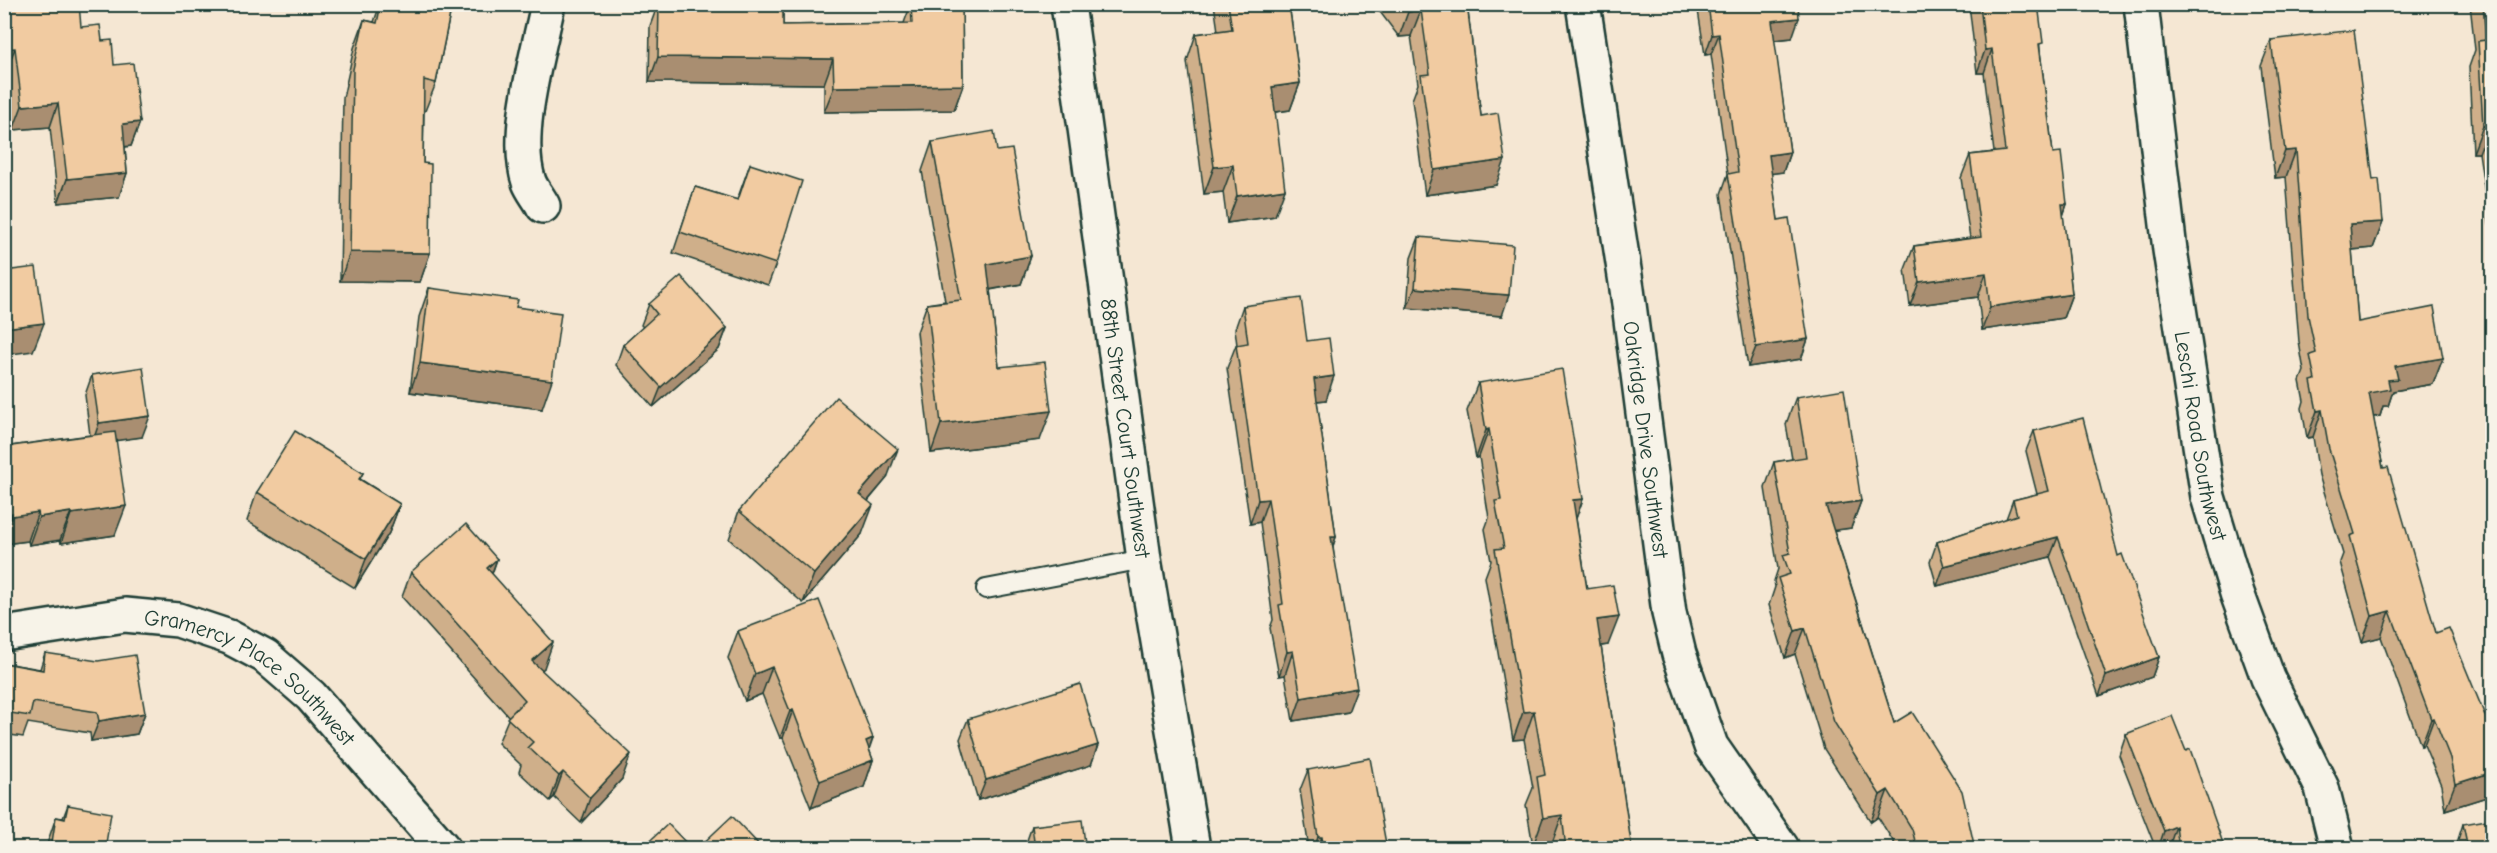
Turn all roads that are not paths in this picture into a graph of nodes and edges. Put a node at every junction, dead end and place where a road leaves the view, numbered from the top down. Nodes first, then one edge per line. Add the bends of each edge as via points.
1 (548, 4) edge
2 (1068, 4) edge
3 (1583, 4) edge
4 (2141, 4) edge
5 (543, 206) dead end
6 (1144, 559) junction
7 (986, 589) dead end
8 (4, 634) edge
9 (443, 849) edge
10 (1193, 849) edge
11 (1782, 849) edge
12 (2337, 849) edge

1 - 5 street via 523,152 530,183
2 - 6 street, 88th Street Court Southwest
3 - 11 street, Oakridge Drive Southwest via 1628,301 1669,613 1711,747
4 - 12 street, Leschi Road Southwest via 2170,250 2208,497 2268,678 2322,788
6 - 7 lane
6 - 10 street, 88th Street Court Southwest
8 - 9 street, Gramercy Place Southwest via 125,615 178,621 229,637 265,657 311,696

